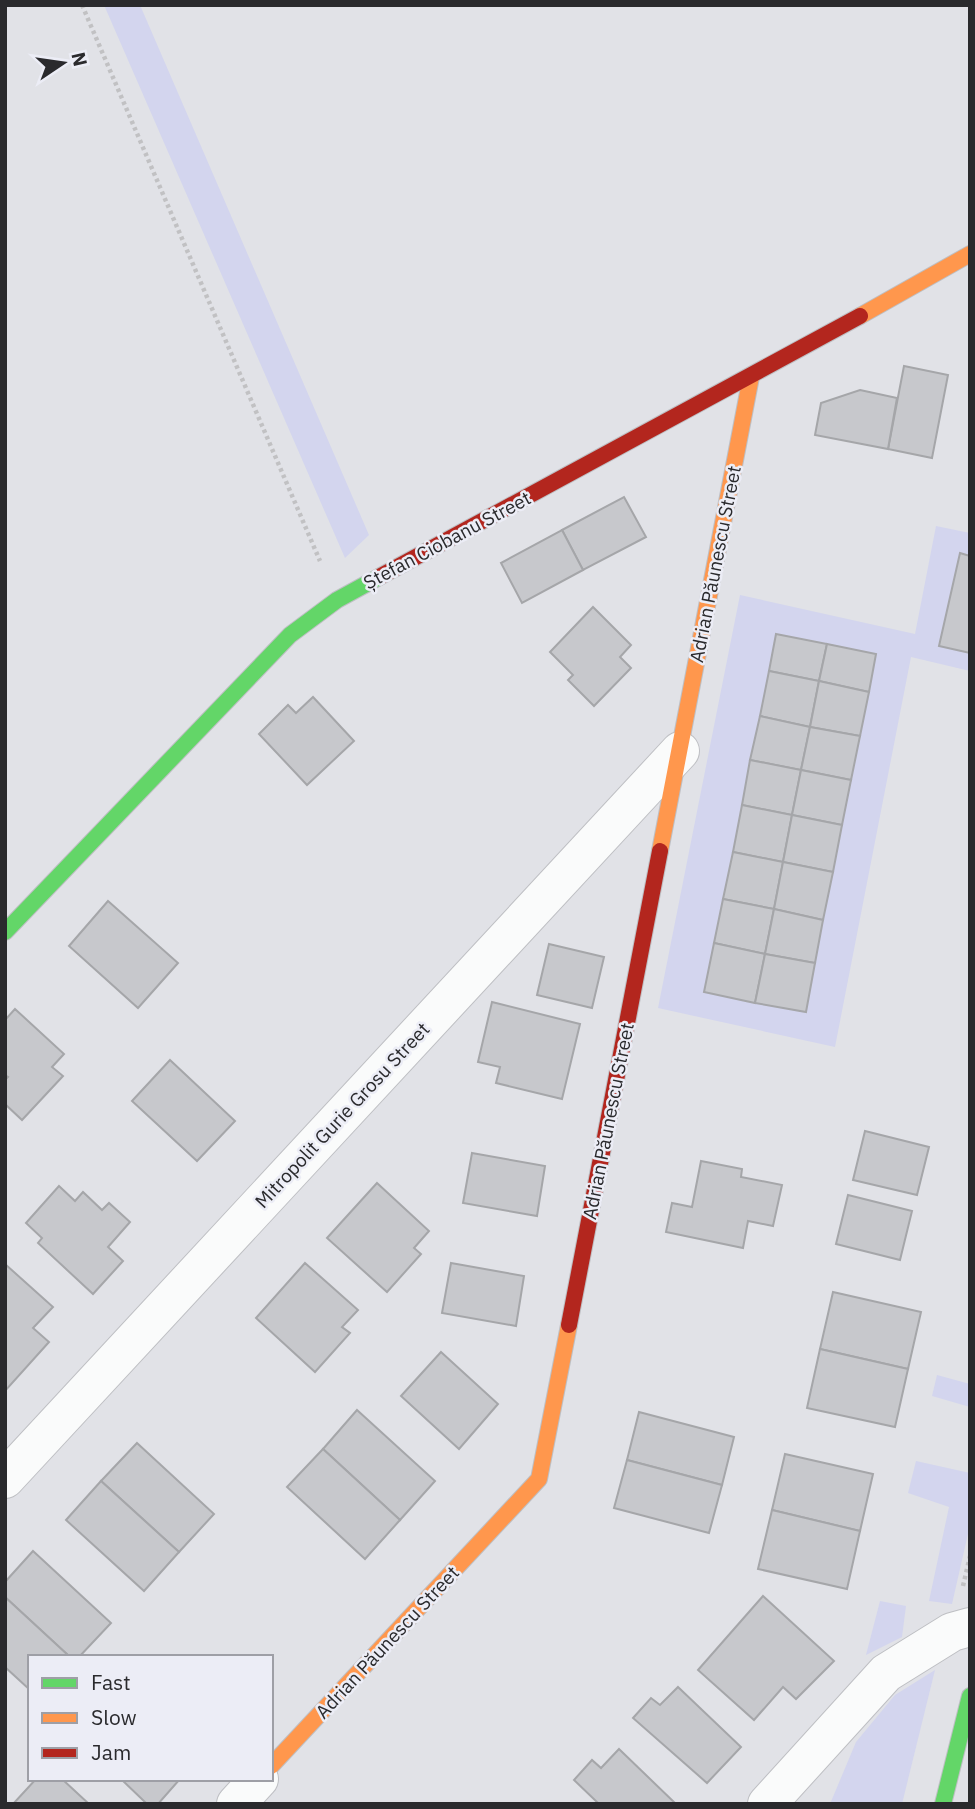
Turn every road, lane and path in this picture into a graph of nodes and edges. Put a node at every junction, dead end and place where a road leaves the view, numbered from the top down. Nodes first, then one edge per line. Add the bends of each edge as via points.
1 (82, 5) edge
2 (970, 254) edge
3 (751, 377) junction
4 (337, 600) junction
5 (680, 751) junction
6 (5, 932) edge
7 (5, 1479) edge
8 (970, 1627) edge
9 (970, 1696) edge
10 (273, 1764) edge
11 (256, 1781) edge
12 (236, 1804) edge
13 (767, 1804) edge
14 (943, 1804) edge

1 - 4 path
2 - 3 street, Ștefan Ciobanu Street
3 - 4 street, Ștefan Ciobanu Street
3 - 5 street, Adrian Păunescu Street
4 - 6 street, Ștefan Ciobanu Street via 290,635
5 - 7 street, Mitropolit Gurie Grosu Street
5 - 10 street, Adrian Păunescu Street via 539,1479
8 - 13 street via 952,1632 886,1673
9 - 14 street
11 - 12 street

